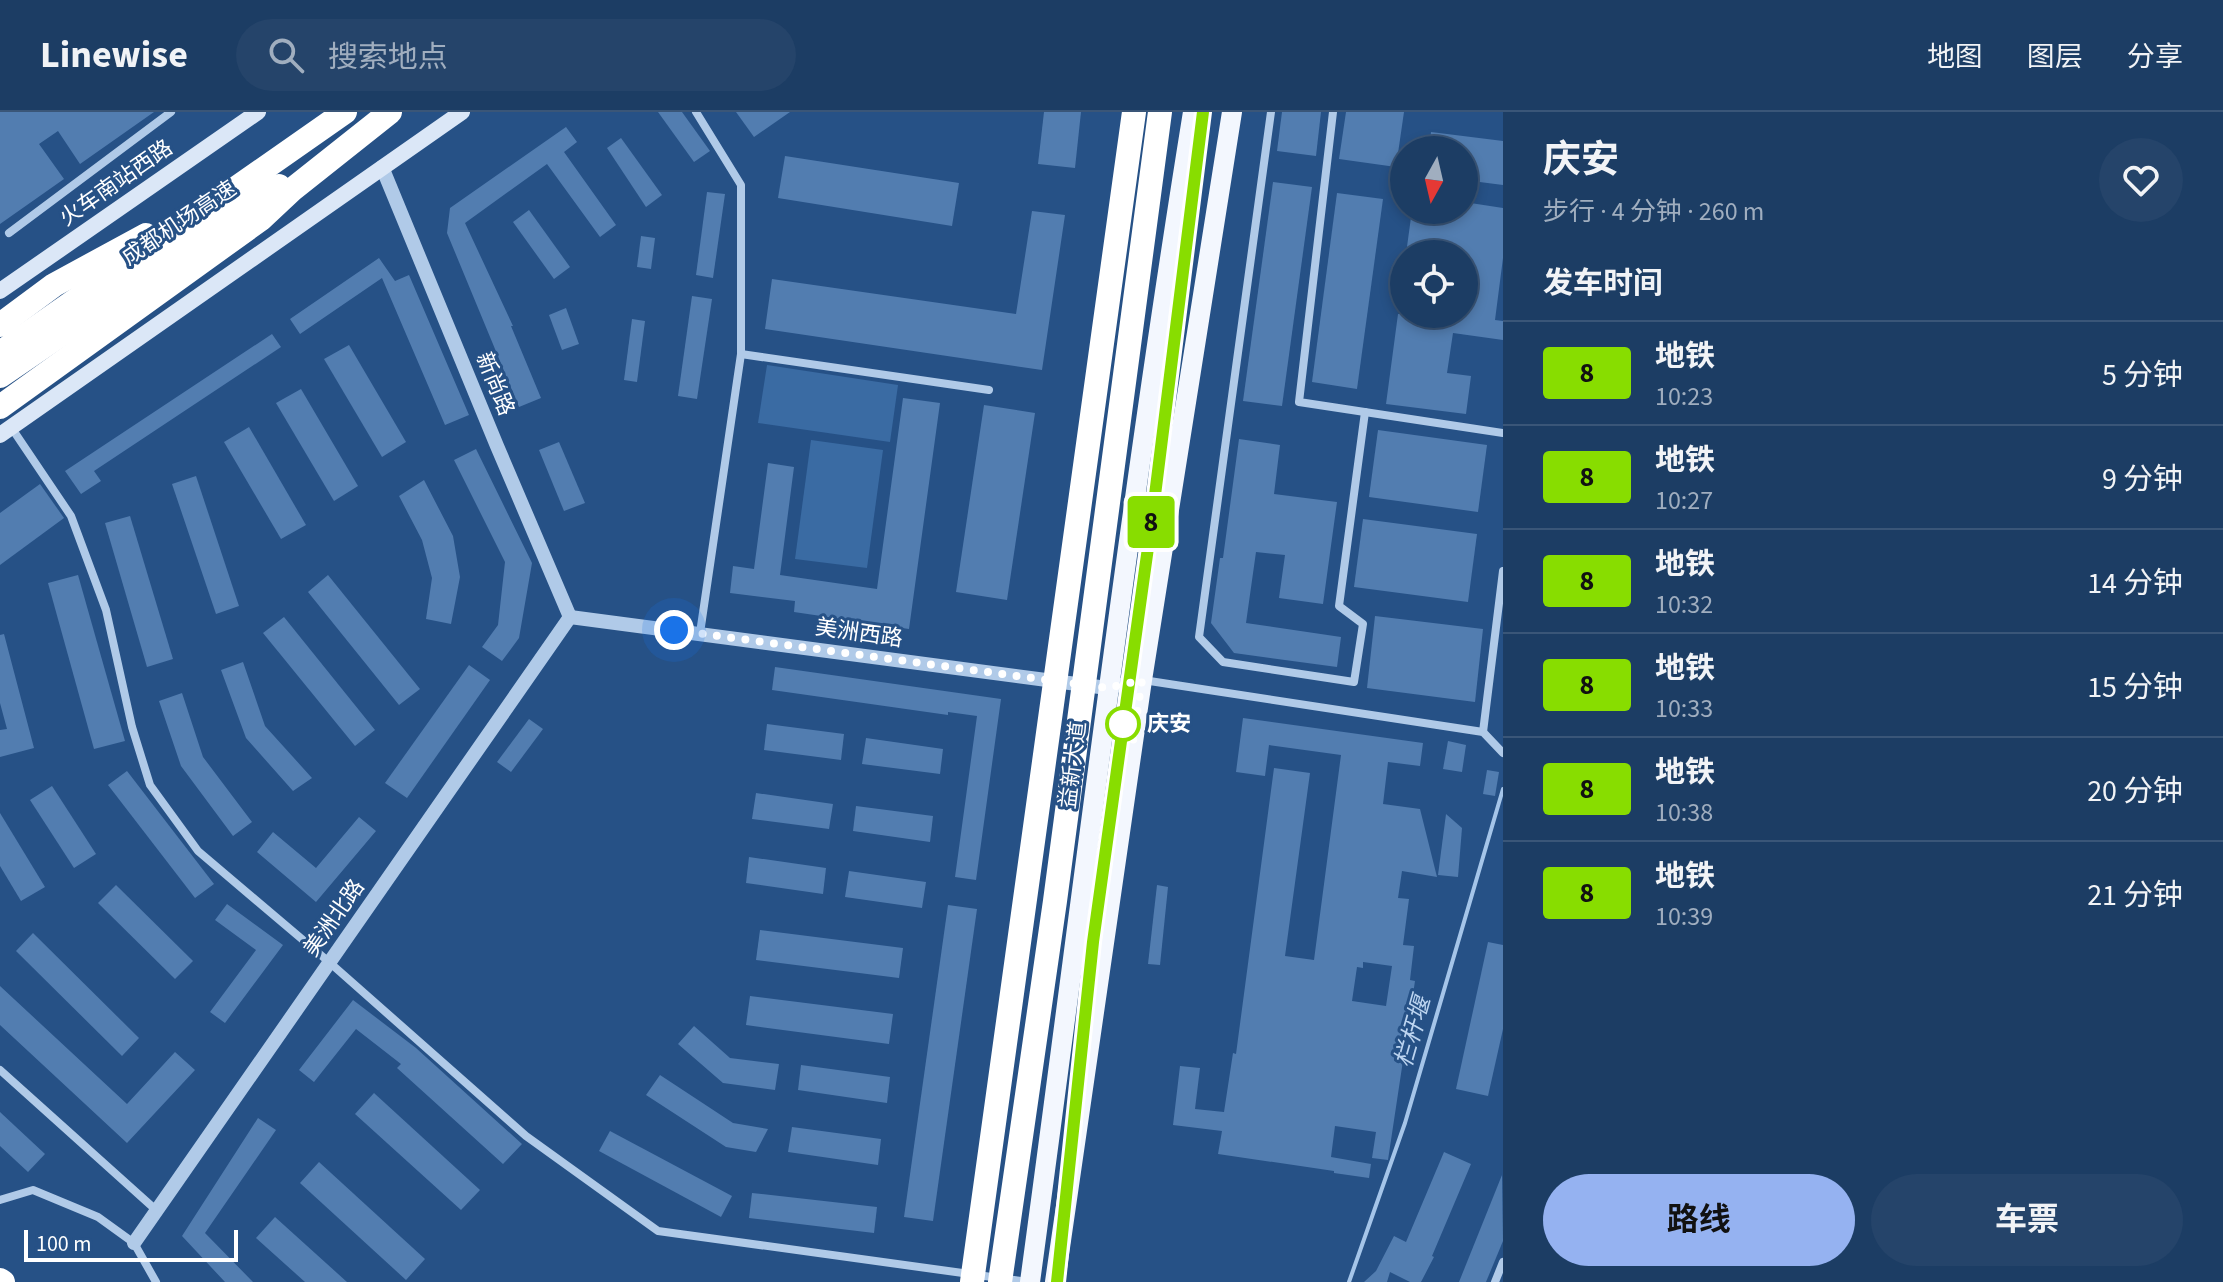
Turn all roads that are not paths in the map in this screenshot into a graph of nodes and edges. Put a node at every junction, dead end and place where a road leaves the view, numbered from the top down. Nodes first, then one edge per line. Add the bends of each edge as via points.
1 (171, 112) edge
2 (258, 112) edge
3 (345, 112) edge
4 (388, 112) edge
5 (462, 112) edge
6 (696, 112) edge
7 (1134, 112) edge
8 (1160, 112) edge
9 (1193, 112) edge
10 (1232, 112) edge
11 (1271, 112) edge
12 (1333, 112) edge
13 (382, 167) junction
14 (263, 170) junction
15 (9, 233) dead end
16 (1, 288) edge
17 (0, 325) edge
18 (0, 353) edge
19 (741, 354) junction
20 (0, 376) edge
21 (989, 390) dead end
22 (1365, 412) junction
23 (4, 423) edge
24 (1503, 433) edge
25 (1503, 571) edge
26 (570, 617) junction
27 (700, 633) junction
28 (1142, 680) junction
29 (1107, 688) junction
30 (1483, 732) junction
31 (1503, 753) edge
32 (329, 962) junction
33 (0, 1070) edge
34 (0, 1200) edge
35 (156, 1210) junction
36 (134, 1243) junction
37 (1503, 1262) edge
38 (156, 1282) edge
39 (972, 1282) edge
40 (1000, 1282) edge
41 (1029, 1282) edge
42 (1055, 1282) edge
43 (1495, 1282) edge

1 - 15 street
2 - 16 main road, 火车南站西路
3 - 14 highway, 成都机场高速
4 - 20 highway, 成都机场高速
4 - 23 highway
5 - 13 main road
6 - 19 street via 741,185
7 - 39 highway, bridge
8 - 40 highway, bridge
9 - 29 main road, 益新大道
10 - 28 main road
11 - 22 street via 1199,637 1223,662 1354,682 1363,624 1339,606
12 - 22 street via 1299,402
13 - 23 main road
13 - 26 street, 新尚路
14 - 17 highway via 54,285
14 - 18 highway, 成都机场高速
19 - 21 street
19 - 27 street
22 - 24 street
23 - 32 street via 71,516 106,610 150,785 198,851
25 - 30 street
26 - 27 street, 美洲西路
26 - 32 street, 美洲北路
27 - 29 street, 美洲西路
28 - 29 street, 美洲西路
28 - 30 street
28 - 42 main road
29 - 41 main road, 益新大道
30 - 31 street
32 - 35 street, 美洲北路
32 - 41 street via 526,1136 658,1231
33 - 35 street
34 - 36 street via 33,1190 98,1217
35 - 36 street, 美洲北路
36 - 38 street
37 - 43 street

